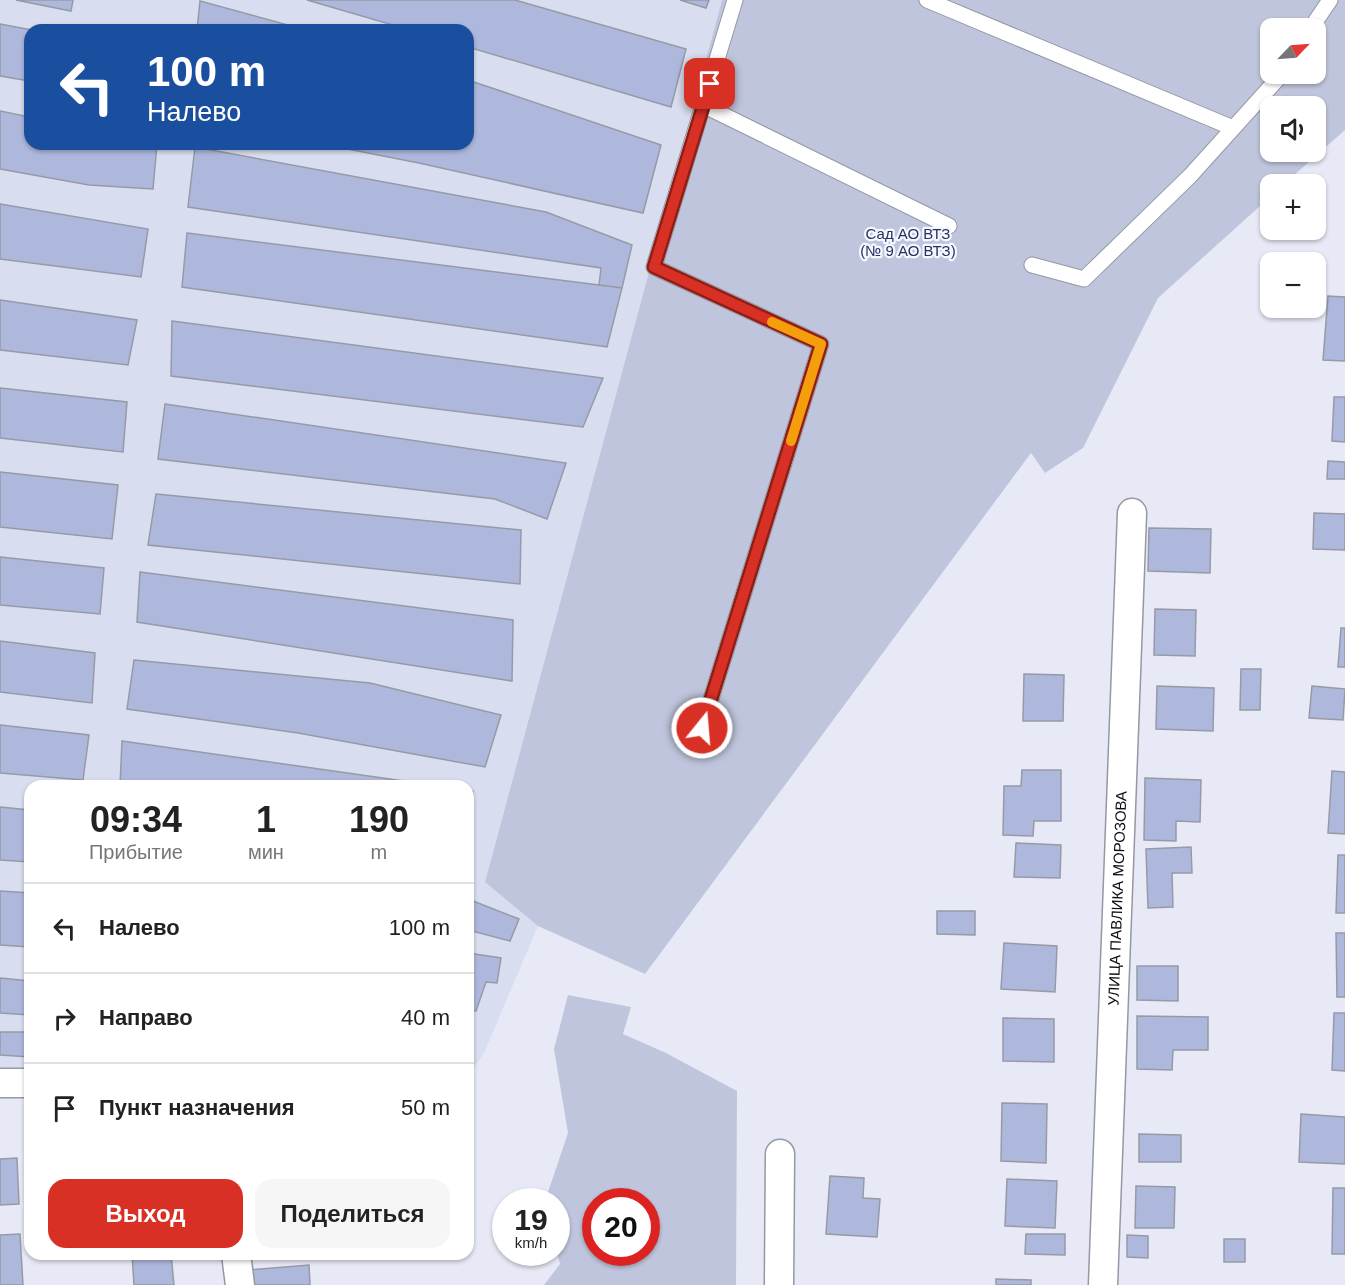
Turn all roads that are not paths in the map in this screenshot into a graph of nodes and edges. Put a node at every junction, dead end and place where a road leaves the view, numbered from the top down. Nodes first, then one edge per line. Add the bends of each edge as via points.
1 (735, 0) edge
2 (927, 0) edge
3 (1330, 0) edge
4 (1318, 18) edge
5 (1273, 84) edge
6 (703, 105) junction
7 (1233, 128) junction
8 (949, 226) dead end
9 (1032, 265) dead end
10 (1132, 513) dead end
11 (702, 728) dead end
12 (0, 1083) edge
13 (24, 1083) edge
14 (780, 1154) dead end
15 (237, 1260) edge
16 (240, 1285) edge
17 (780, 1285) edge
18 (1103, 1285) edge

1 - 6 lane
2 - 7 lane
3 - 4 lane
5 - 7 lane
6 - 8 lane
6 - 11 lane via 654,267 821,344
7 - 9 lane via 1190,176 1084,279
10 - 18 street, УЛИЦА ПАВЛИКА МОРОЗОВА
12 - 13 street
14 - 17 street
15 - 16 street

